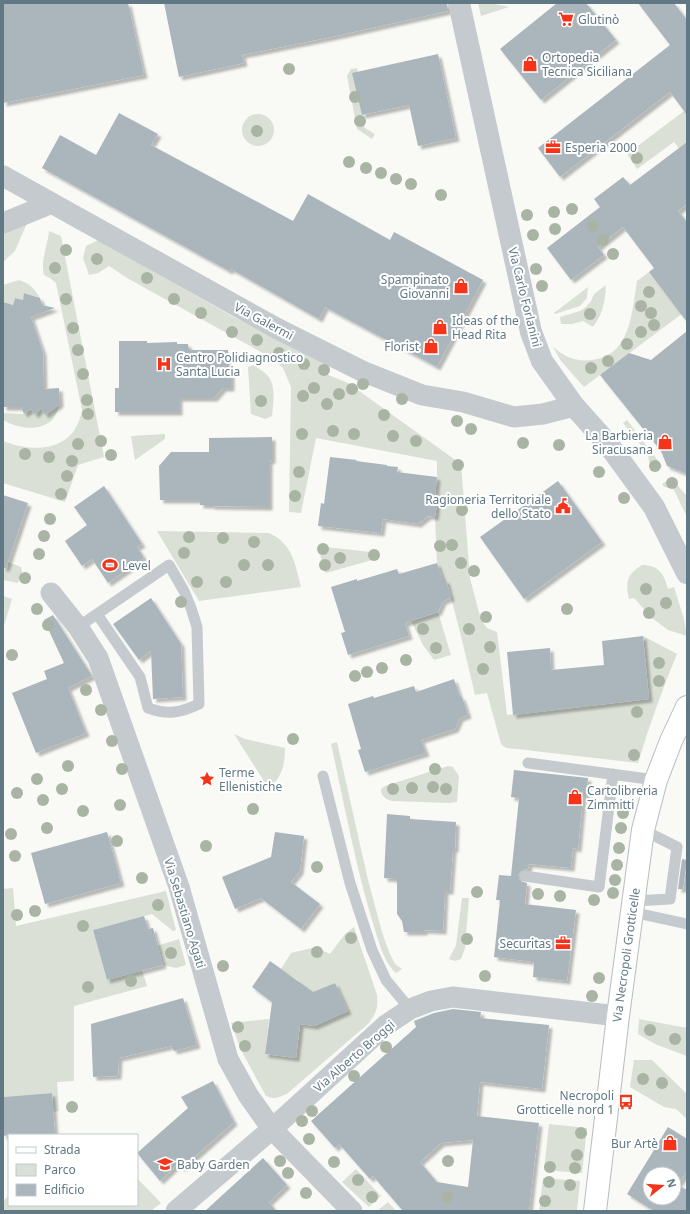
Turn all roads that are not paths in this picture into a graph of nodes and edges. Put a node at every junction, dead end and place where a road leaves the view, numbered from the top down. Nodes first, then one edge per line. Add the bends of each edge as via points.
1 (459, 3) edge
2 (3, 176) edge
3 (52, 203) junction
4 (3, 223) edge
5 (574, 406) junction
6 (687, 573) edge
7 (51, 593) dead end
8 (97, 614) junction
9 (78, 627) junction
10 (687, 707) edge
11 (528, 763) dead end
12 (613, 774) junction
13 (323, 776) dead end
14 (656, 780) junction
15 (643, 830) junction
16 (525, 876) dead end
17 (633, 906) junction
18 (687, 924) edge
19 (410, 1010) junction
20 (618, 1016) junction
21 (272, 1129) junction
22 (599, 1209) edge
23 (176, 1211) edge
24 (352, 1211) edge

1 - 5 street, Via Carlo Forlanini via 531,332 542,361
2 - 3 street, Via Galermi
3 - 4 street
3 - 5 street, Via Galermi via 278,329 362,371 422,394 463,402 514,417 543,414
5 - 6 street, Via Carlo Forlanini via 608,444 650,501
7 - 9 street, Via Sebastiano Agati
8 - 8 lane via 169,565 184,591 197,627 199,704 184,711 161,713 148,708 140,677
8 - 9 lane
9 - 21 street, Via Sebastiano Agati via 98,658 179,887 228,1059 248,1095
10 - 14 main road, Via Necropoli Grotticelle
11 - 12 lane
12 - 14 lane
12 - 16 lane via 598,887
13 - 19 lane via 350,883 372,950 386,980
14 - 15 main road, Via Necropoli Grotticelle
15 - 17 main road, Via Necropoli Grotticelle
15 - 17 lane via 677,847 670,899
17 - 18 lane
17 - 20 main road, Via Necropoli Grotticelle
19 - 20 street, Via Alberto Broggi via 431,1001 453,997
19 - 21 street, Via Alberto Broggi via 386,1025
20 - 22 main road, Via Necropoli Grotticelle
21 - 23 street, Via Alberto Broggi
21 - 24 street, Via Sebastiano Agati

